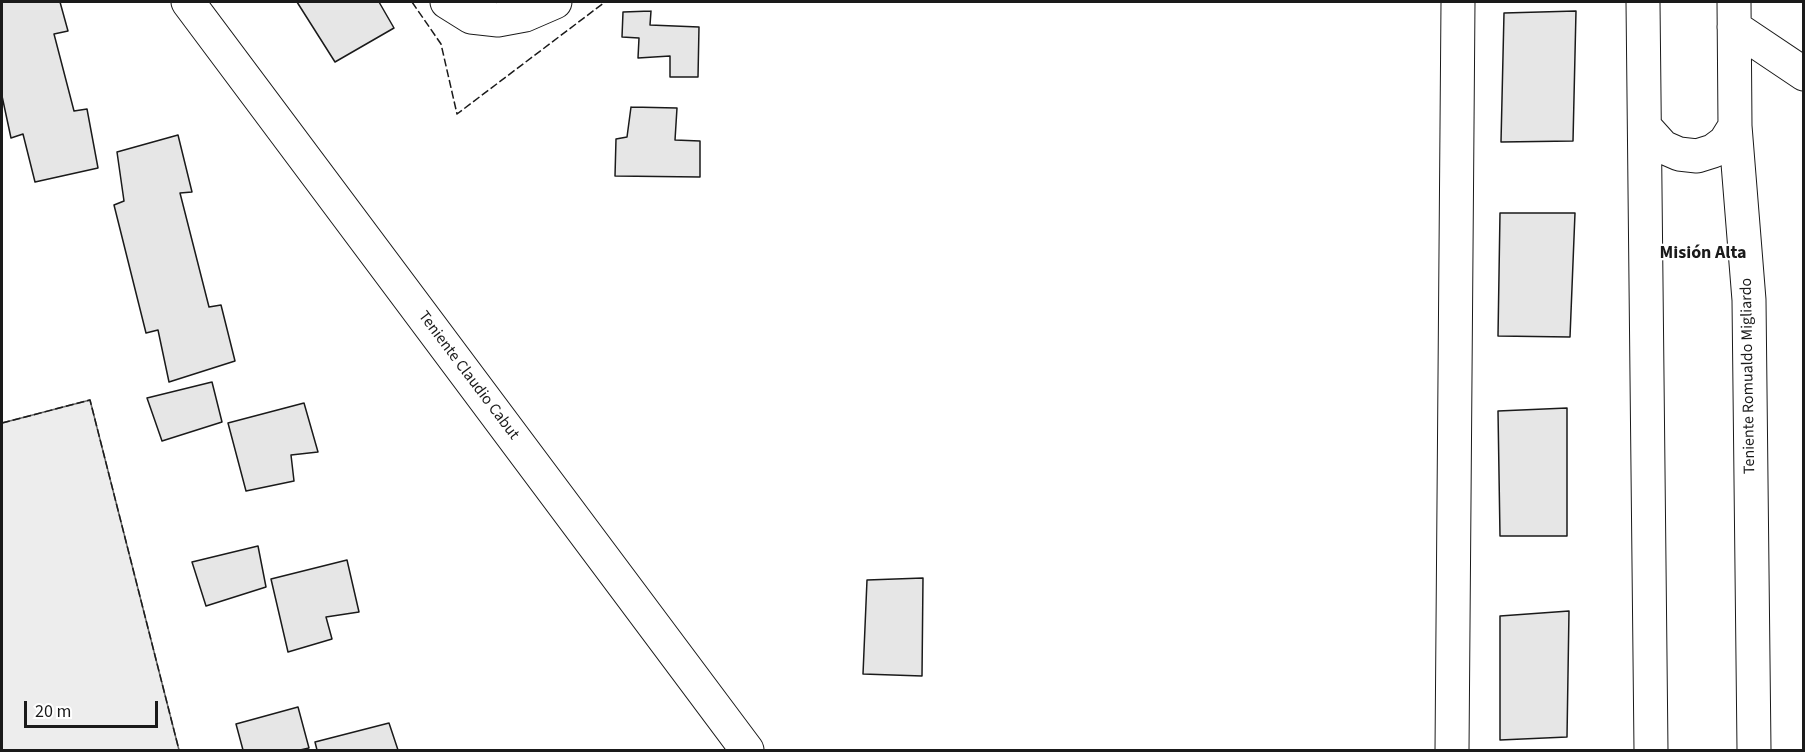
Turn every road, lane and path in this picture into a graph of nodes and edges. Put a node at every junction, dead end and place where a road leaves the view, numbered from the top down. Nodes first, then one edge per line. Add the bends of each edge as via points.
1 (188, 2) edge
2 (447, 2) edge
3 (555, 2) edge
4 (1458, 2) edge
5 (1644, 2) edge
6 (1734, 14) edge
7 (1803, 74) edge
8 (1735, 126) junction
9 (1645, 127) junction
10 (747, 750) edge
11 (1452, 750) edge
12 (1651, 750) edge
13 (1754, 750) edge

1 - 10 street, Teniente Claudio Cabut
2 - 3 street via 471,17 498,20 525,15
4 - 11 street
5 - 9 street
6 - 7 street
6 - 8 street, Teniente Romualdo Migliardo
8 - 9 street via 1719,147 1697,156 1663,147
8 - 13 street, Teniente Romualdo Migliardo via 1749,300
9 - 12 street

